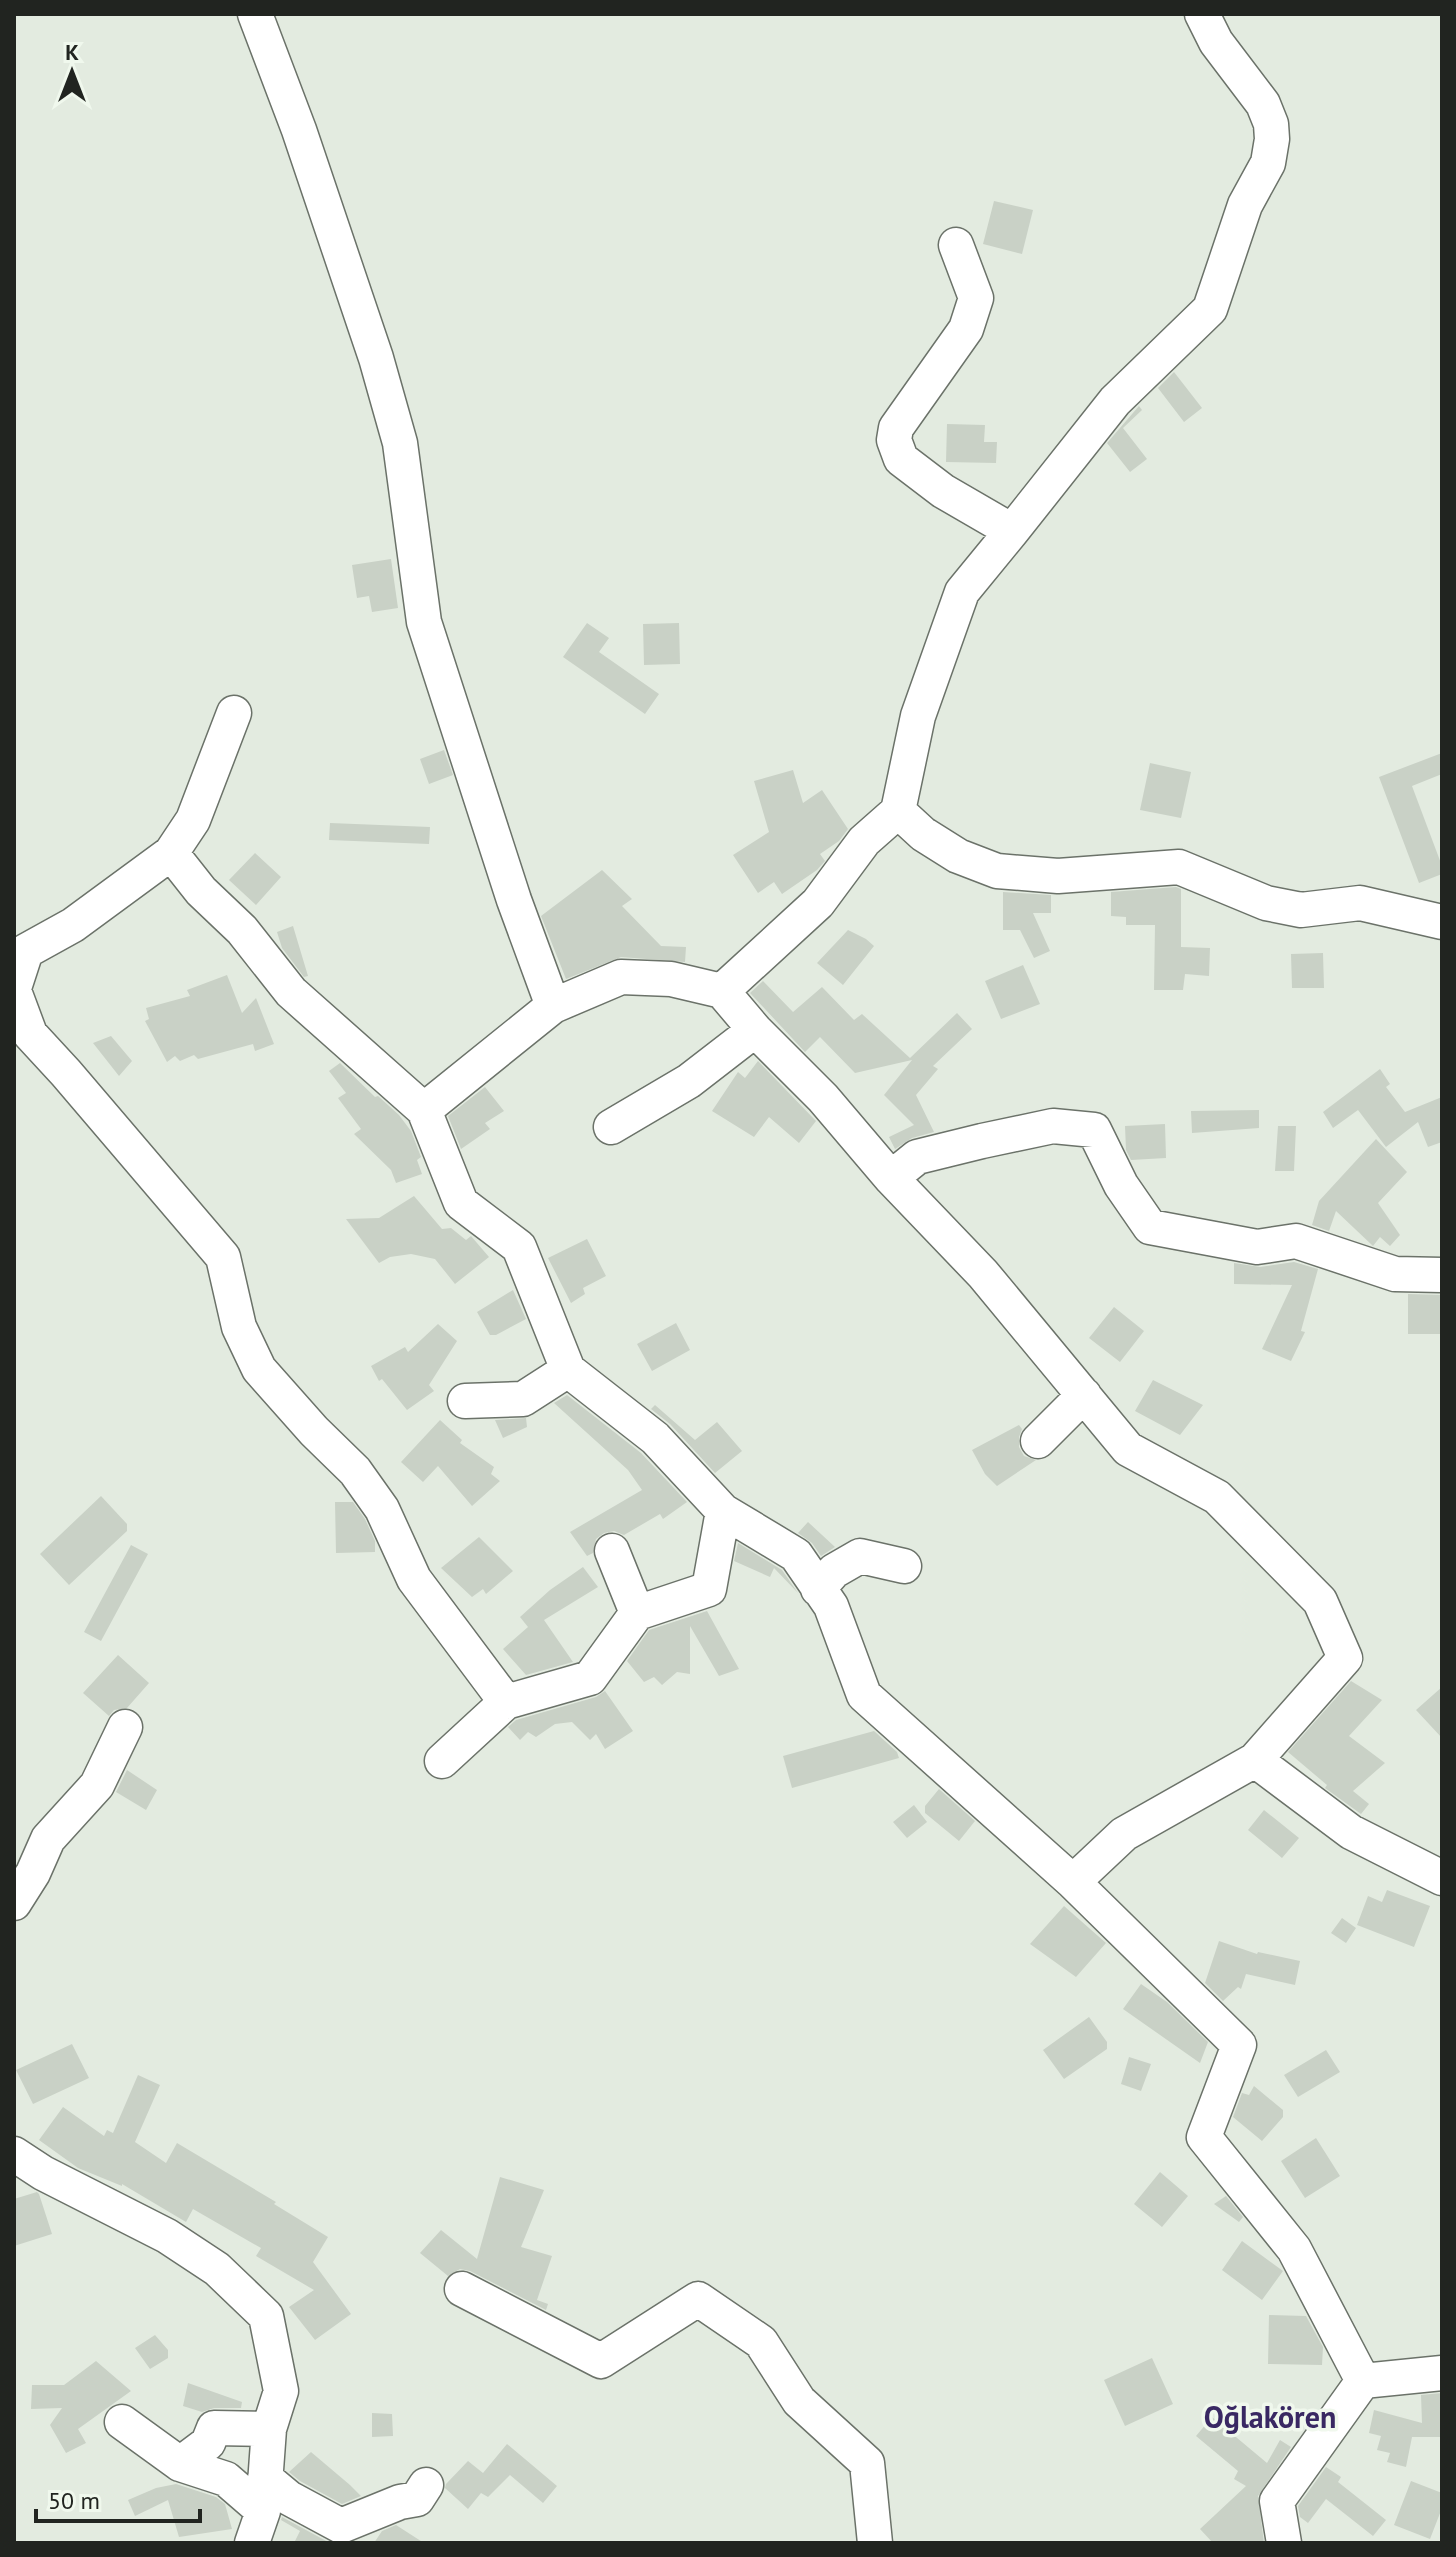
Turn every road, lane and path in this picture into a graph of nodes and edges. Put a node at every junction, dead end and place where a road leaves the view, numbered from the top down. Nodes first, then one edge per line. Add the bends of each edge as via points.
1 (255, 14) edge
2 (1202, 14) edge
3 (956, 245) dead end
4 (1012, 531) junction
5 (234, 713) dead end
6 (898, 811) junction
7 (171, 853) junction
8 (1442, 922) edge
9 (14, 989) edge
10 (722, 991) junction
11 (553, 1006) junction
12 (755, 1030) junction
13 (424, 1110) junction
14 (611, 1127) dead end
15 (891, 1178) junction
16 (1442, 1275) edge
17 (568, 1370) junction
18 (1084, 1395) junction
19 (465, 1401) dead end
20 (1038, 1441) dead end
21 (723, 1511) junction
22 (612, 1551) dead end
23 (904, 1566) dead end
24 (818, 1589) junction
25 (637, 1613) junction
26 (506, 1702) junction
27 (125, 1727) dead end
28 (1255, 1760) junction
29 (442, 1761) dead end
30 (1442, 1878) edge
31 (1073, 1882) junction
32 (14, 1903) edge
33 (14, 2154) edge
34 (462, 2289) dead end
35 (1442, 2373) edge
36 (1363, 2381) junction
37 (122, 2422) dead end
38 (269, 2429) junction
39 (180, 2464) junction
40 (426, 2485) dead end
41 (262, 2521) edge
42 (875, 2543) edge
43 (1284, 2543) edge

1 - 11 street via 376,358 400,443 424,622
2 - 4 street via 1216,42 1263,104 1271,124 1268,163 1245,205 1210,309 1115,401
3 - 4 street via 976,298 966,329 896,428 894,440 901,459
4 - 6 street via 962,592 918,716
5 - 7 street via 193,820
6 - 8 street via 958,856 997,871 1058,876 1179,867 1266,903 1301,910 1360,903
6 - 10 street via 864,841 818,903
7 - 9 street via 73,925 26,951
7 - 13 street via 291,992
9 - 26 street via 30,1034 223,1257 239,1327 259,1369 355,1471 382,1509 414,1579
10 - 11 street via 671,979 621,977
10 - 12 street
11 - 13 street
12 - 14 street via 689,1081
12 - 15 street via 823,1098
13 - 17 street via 461,1203 519,1247
15 - 16 street via 917,1157 982,1141 1053,1126 1094,1130 1121,1185 1150,1227 1257,1247 1296,1241 1395,1274
15 - 18 street via 983,1274
17 - 19 street via 523,1399
17 - 21 street via 655,1438
18 - 20 street
18 - 28 street via 1128,1449 1217,1497 1320,1601 1345,1658
21 - 24 street via 796,1555
21 - 25 street via 709,1589
22 - 25 street
23 - 24 street via 860,1556 834,1571
24 - 31 street via 831,1606 864,1695
25 - 26 street via 590,1678
26 - 29 street
27 - 32 street via 97,1785 48,1839
28 - 30 street via 1351,1832
28 - 31 street via 1124,1834
31 - 36 street via 1239,2045 1204,2137 1294,2249
33 - 38 street via 167,2236 217,2269 266,2316 281,2391
34 - 42 street via 601,2361 698,2299 761,2342 799,2401 867,2463
35 - 36 street
36 - 43 street via 1277,2501
37 - 39 street
38 - 39 street via 214,2428 208,2443
38 - 41 street
39 - 41 street via 226,2479
40 - 41 street via 417,2499 341,2526 289,2498

